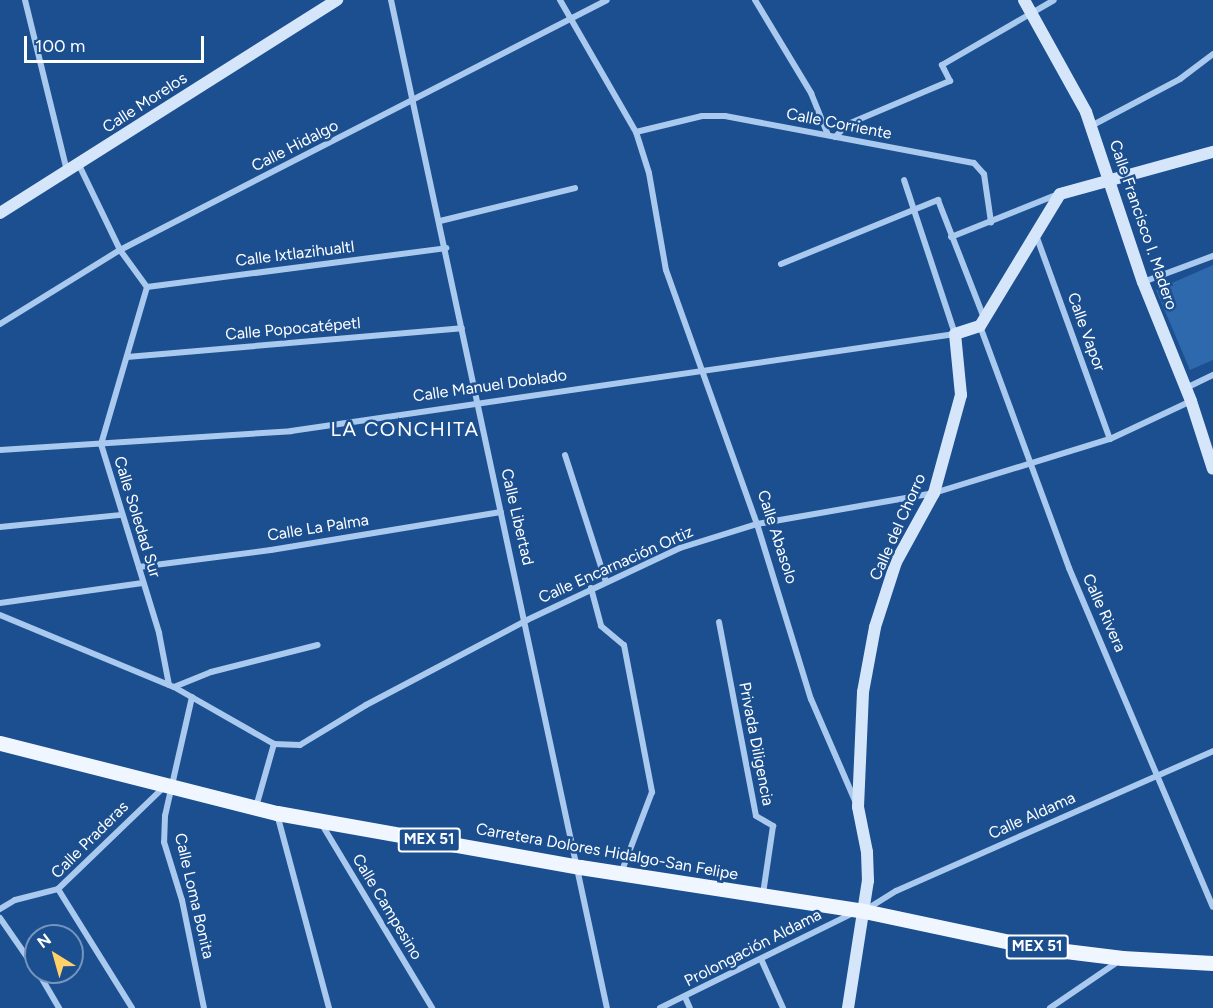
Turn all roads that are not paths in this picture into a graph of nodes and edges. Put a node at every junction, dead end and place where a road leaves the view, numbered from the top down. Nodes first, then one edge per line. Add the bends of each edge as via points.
1 (25, 0) edge
2 (337, 0) edge
3 (391, 0) edge
4 (560, 0) edge
5 (608, 0) edge
6 (755, 0) edge
7 (1024, 0) edge
8 (1054, 0) edge
9 (1031, 14) junction
10 (571, 19) junction
11 (1213, 54) edge
12 (413, 102) junction
13 (1091, 126) junction
14 (828, 135) junction
15 (636, 136) junction
16 (836, 137) junction
17 (1213, 152) edge
18 (73, 168) junction
19 (1108, 178) junction
20 (904, 180) dead end
21 (575, 188) dead end
22 (1060, 194) junction
23 (913, 208) junction
24 (0, 213) edge
25 (440, 220) junction
26 (991, 222) junction
27 (1035, 235) junction
28 (951, 237) junction
29 (446, 248) junction
30 (122, 253) junction
31 (1213, 256) edge
32 (781, 264) dead end
33 (1143, 282) junction
34 (145, 285) junction
35 (982, 322) junction
36 (0, 324) edge
37 (462, 328) junction
38 (955, 333) junction
39 (127, 357) junction
40 (701, 371) junction
41 (1213, 375) edge
42 (1185, 388) junction
43 (1191, 401) junction
44 (478, 405) junction
45 (1110, 439) junction
46 (101, 444) junction
47 (0, 450) edge
48 (565, 454) dead end
49 (1034, 464) junction
50 (1213, 469) edge
51 (934, 494) junction
52 (501, 512) junction
53 (121, 515) junction
54 (757, 524) junction
55 (0, 527) edge
56 (139, 567) junction
57 (606, 582) junction
58 (143, 583) junction
59 (591, 588) junction
60 (0, 603) edge
61 (0, 615) edge
62 (527, 620) junction
63 (719, 622) dead end
64 (318, 645) dead end
65 (172, 686) junction
66 (192, 697) junction
67 (0, 742) edge
68 (274, 744) junction
69 (1213, 752) edge
70 (1159, 775) junction
71 (168, 788) junction
72 (256, 807) junction
73 (858, 807) junction
74 (277, 813) junction
75 (320, 820) junction
76 (580, 867) junction
77 (621, 874) junction
78 (58, 889) junction
79 (762, 897) junction
80 (1213, 907) edge
81 (0, 909) edge
82 (861, 910) junction
83 (0, 918) edge
84 (24, 952) edge
85 (1122, 958) junction
86 (761, 959) junction
87 (1213, 963) edge
88 (45, 984) edge
89 (685, 997) junction
90 (59, 1008) edge
91 (132, 1008) edge
92 (204, 1008) edge
93 (329, 1008) edge
94 (432, 1008) edge
95 (607, 1008) edge
96 (660, 1008) edge
97 (690, 1008) edge
98 (783, 1008) edge
99 (848, 1008) edge
100 (1050, 1008) edge

1 - 18 street
2 - 18 street, Calle Morelos
3 - 12 street, Calle Libertad
4 - 10 street, Calle Abasolo
5 - 10 street, Calle Hidalgo
6 - 14 street via 811,93
7 - 9 street, Calle Francisco I. Madero
8 - 9 street
9 - 13 street, Calle Francisco I. Madero
9 - 16 street via 942,65 950,81 848,124
10 - 12 street, Calle Hidalgo
10 - 15 street, Calle Abasolo
11 - 13 street via 1180,79
12 - 25 street, Calle Libertad
12 - 30 street, Calle Hidalgo
13 - 19 street, Calle Francisco I. Madero
14 - 15 street, Calle Corriente via 725,116 702,116
14 - 16 street, Calle Corriente
15 - 40 street, Calle Abasolo via 649,173 666,270
16 - 26 street, Calle Corriente via 974,163 984,174
17 - 19 street
18 - 24 street, Calle Morelos
18 - 30 street
19 - 22 street
19 - 33 street, Calle Francisco I. Madero
20 - 23 street
21 - 25 street
22 - 26 street
22 - 27 street
23 - 28 street, Calle Rivera via 938,200
23 - 32 street
23 - 38 street
25 - 29 street, Calle Libertad
26 - 28 street
27 - 35 street
27 - 45 street, Calle Vapor
28 - 35 street, Calle Rivera
29 - 34 street, Calle Ixtlazihualtl
29 - 37 street, Calle Libertad
30 - 34 street
30 - 36 street, Calle Hidalgo
31 - 33 street
33 - 42 street, Calle Francisco I. Madero
34 - 39 street, Calle Soledad Sur
35 - 38 street, Calle Manuel Doblado
35 - 49 street, Calle Rivera
37 - 39 street, Calle Popocatépetl
37 - 44 street, Calle Libertad
38 - 40 street, Calle Manuel Doblado
38 - 51 street, Calle del Chorro via 961,395
39 - 46 street, Calle Soledad Sur
40 - 44 street, Calle Manuel Doblado
40 - 54 street, Calle Abasolo
41 - 42 street
42 - 43 street, Calle Francisco I. Madero
43 - 45 street, Calle Encarnación Ortiz
43 - 50 street, Calle Francisco I. Madero
44 - 46 street, Calle Manuel Doblado via 291,431
44 - 52 street, Calle Libertad
45 - 49 street, Calle Encarnación Ortiz
46 - 47 street, Calle Manuel Doblado
46 - 53 street, Calle Soledad Sur
48 - 57 street
49 - 51 street, Calle Encarnación Ortiz
49 - 70 street, Calle Rivera via 1069,568
51 - 54 street, Calle Encarnación Ortiz
51 - 73 street, Calle del Chorro via 896,562 875,627 863,692
52 - 56 street, Calle La Palma via 271,550
52 - 62 street, Calle Libertad
53 - 55 street
53 - 56 street, Calle Soledad Sur
54 - 57 street, Calle Encarnación Ortiz via 680,548
54 - 73 street, Calle Abasolo via 812,699
56 - 58 street, Calle Soledad Sur
57 - 59 street, Calle Encarnación Ortiz
58 - 60 street
58 - 65 street, Calle Soledad Sur
59 - 62 street, Calle Encarnación Ortiz
59 - 77 street via 602,626 624,645 652,792
61 - 65 street
62 - 68 street, Calle Encarnación Ortiz via 366,705 300,745
62 - 76 street, Calle Libertad
63 - 79 street, Privada Diligencia via 756,816 773,826
64 - 65 street
65 - 66 street
66 - 68 street
66 - 71 street
67 - 71 main road, Carretera Dolores Hidalgo-San Felipe / MEX 51
68 - 72 street
69 - 70 street, Calle Aldama
70 - 80 street, Calle Rivera
70 - 82 street, Calle Aldama
71 - 72 main road, Carretera Dolores Hidalgo-San Felipe / MEX 51
71 - 78 street, Calle Praderas
71 - 92 street, Calle Loma Bonita via 165,842 182,900
72 - 74 main road, Carretera Dolores Hidalgo-San Felipe / MEX 51
73 - 82 street, Calle Abasolo via 867,852
74 - 75 main road, Carretera Dolores Hidalgo-San Felipe / MEX 51
74 - 93 street
75 - 76 main road, Carretera Dolores Hidalgo-San Felipe / MEX 51
75 - 94 street, Calle Campesino
76 - 77 main road, Carretera Dolores Hidalgo-San Felipe / MEX 51
76 - 95 street, Calle Libertad
77 - 79 main road, Carretera Dolores Hidalgo-San Felipe / MEX 51
78 - 81 street via 15,900
78 - 91 street, Calle Praderas
79 - 82 main road, Carretera Dolores Hidalgo-San Felipe / MEX 51
82 - 85 main road, Carretera Dolores Hidalgo-San Felipe / MEX 51 via 1033,947
82 - 86 street, Prolongación Aldama
82 - 99 street
83 - 84 street
85 - 87 main road, Carretera Dolores Hidalgo-San Felipe / MEX 51
85 - 100 street
86 - 89 street, Prolongación Aldama
86 - 98 street
88 - 90 street
89 - 96 street, Prolongación Aldama
89 - 97 street

